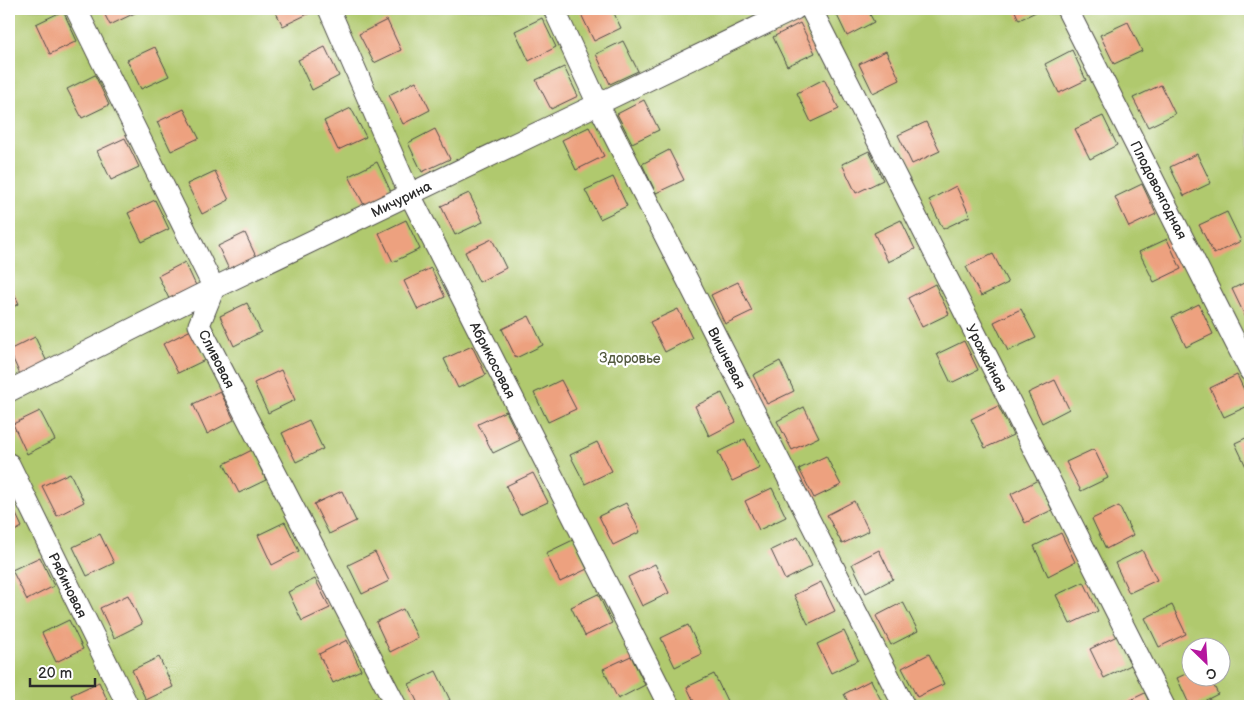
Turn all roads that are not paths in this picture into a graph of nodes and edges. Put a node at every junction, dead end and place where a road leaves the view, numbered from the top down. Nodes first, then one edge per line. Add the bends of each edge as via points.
1 (76, 9) edge
2 (329, 9) edge
3 (554, 9) edge
4 (794, 9) edge
5 (811, 9) edge
6 (1068, 9) edge
7 (598, 104) junction
8 (410, 195) junction
9 (214, 288) junction
10 (1250, 371) edge
11 (9, 391) edge
12 (9, 464) edge
13 (128, 706) edge
14 (396, 706) edge
15 (669, 706) edge
16 (904, 706) edge
17 (1164, 706) edge

1 - 9 street
2 - 8 street, Абрикосовая
3 - 7 street, Вишневая
4 - 7 street, Мичурина
5 - 17 street, Урожайная
6 - 10 street, Плодовоягодная
7 - 8 street, Мичурина
7 - 16 street, Вишневая
8 - 9 street, Мичурина
8 - 15 street, Абрикосовая
9 - 11 street, Мичурина
9 - 14 street, Сливовая via 199,325
12 - 13 street, Рябиновая

